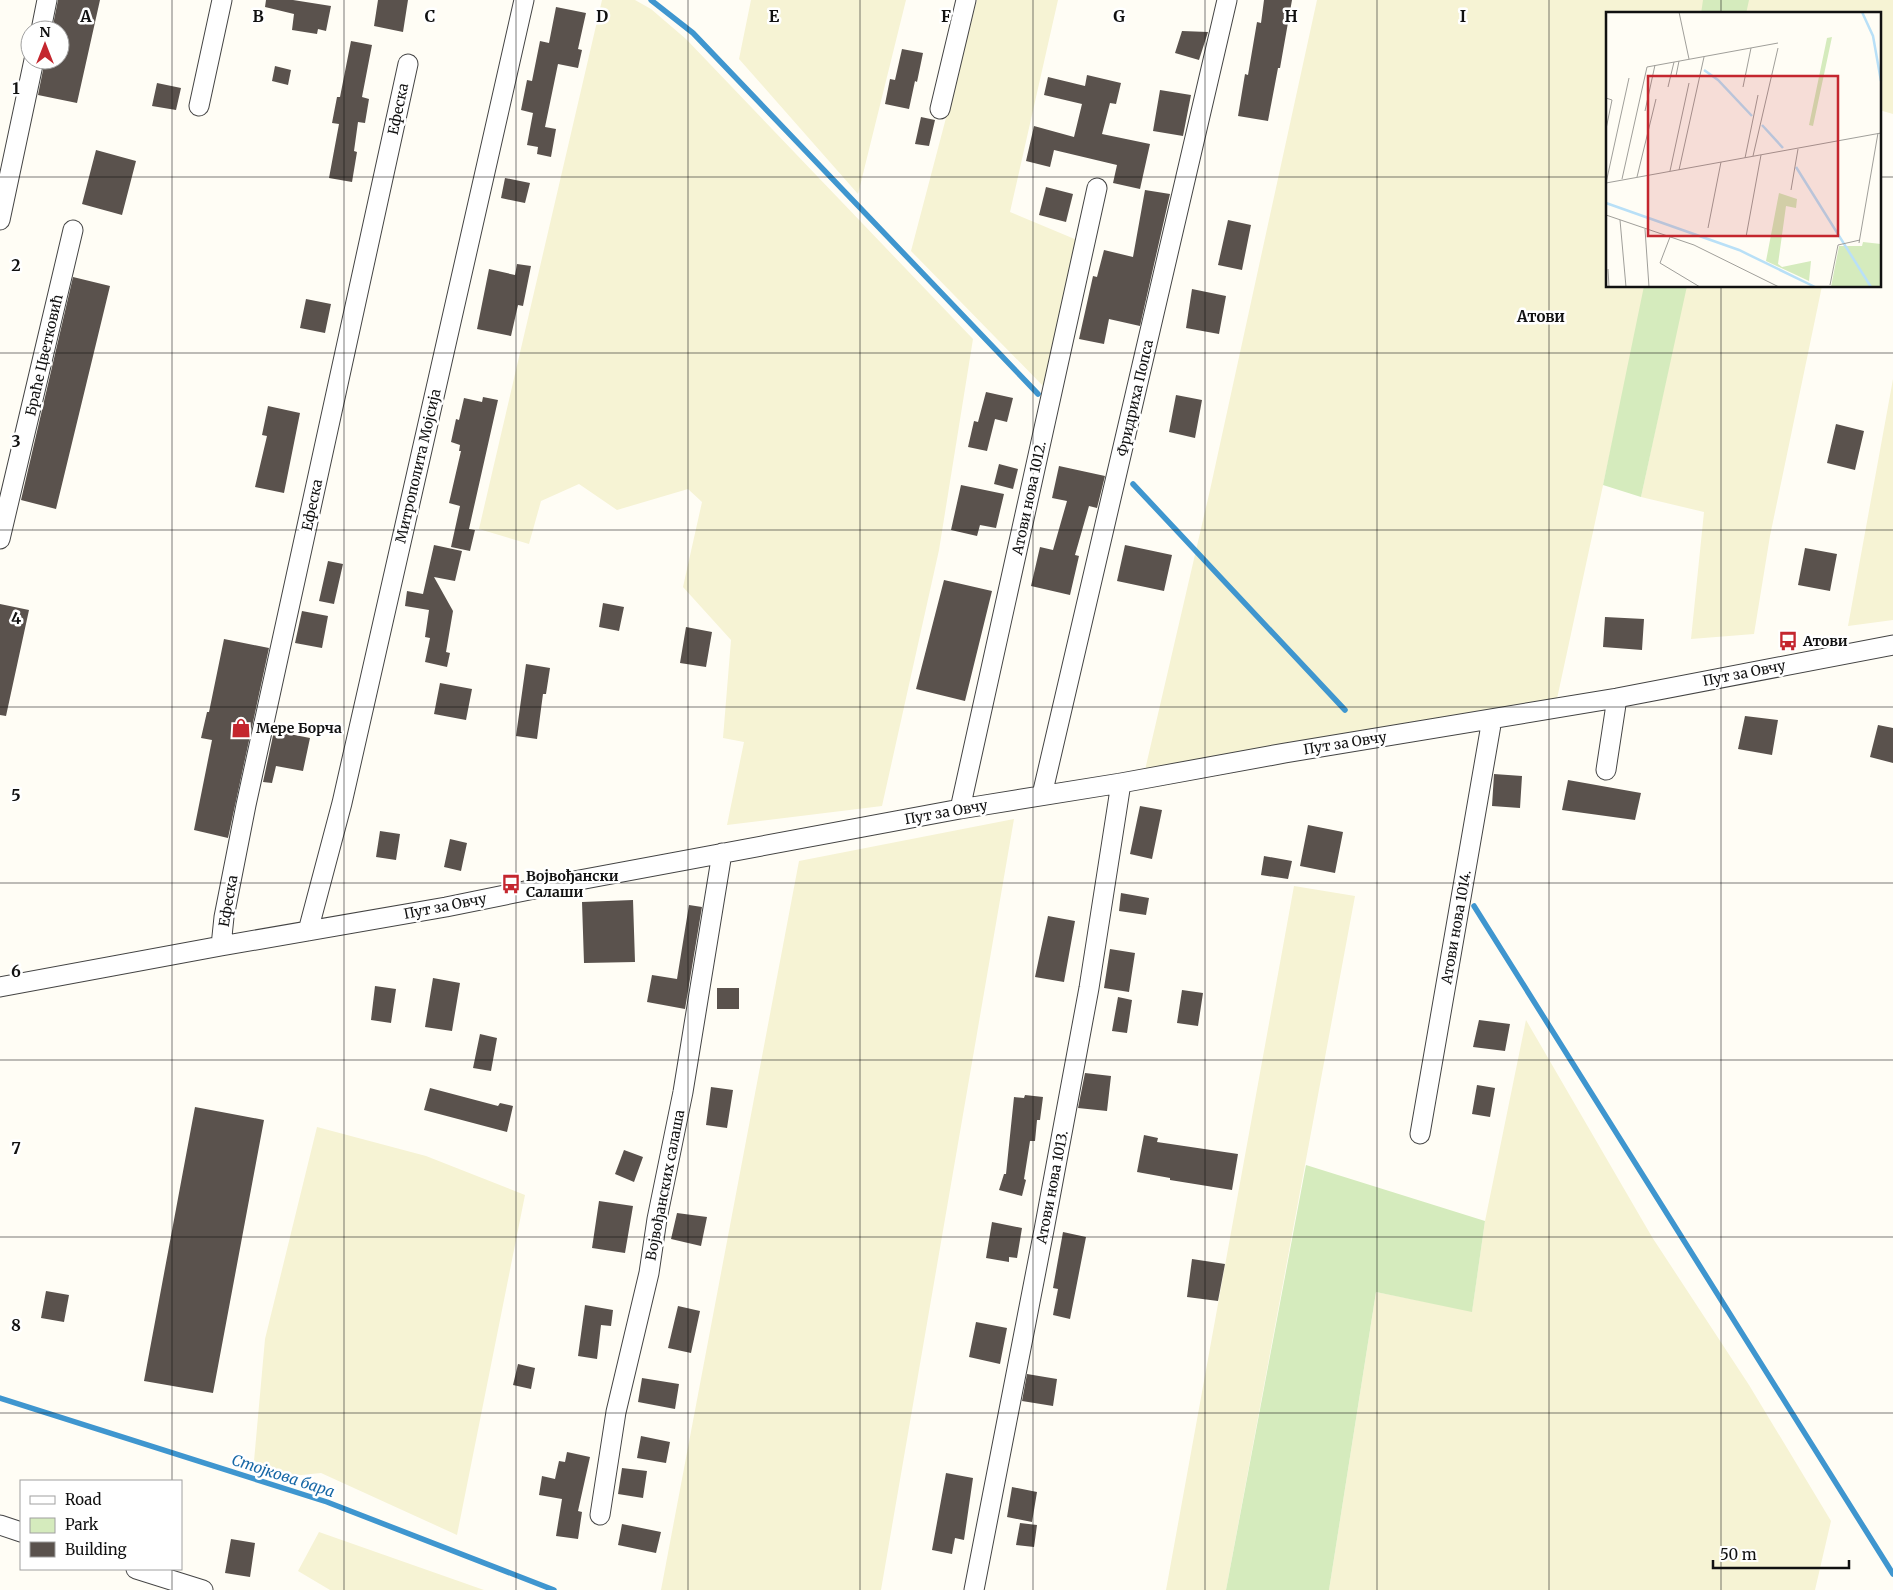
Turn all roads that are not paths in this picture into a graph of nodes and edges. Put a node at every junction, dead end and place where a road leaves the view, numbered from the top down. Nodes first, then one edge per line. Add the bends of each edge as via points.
1 (47, 0) edge
2 (222, 0) edge
3 (524, 0) edge
4 (966, 0) edge
5 (1227, 0) edge
6 (43, 20) edge
7 (408, 64) dead end
8 (32, 70) edge
9 (199, 106) dead end
10 (940, 108) dead end
11 (1097, 188) dead end
12 (0, 220) edge
13 (73, 230) dead end
14 (0, 539) edge
15 (1893, 644) edge
16 (1617, 698) junction
17 (1492, 719) junction
18 (1606, 770) dead end
19 (1121, 783) junction
20 (1042, 795) junction
21 (960, 809) junction
22 (722, 853) junction
23 (308, 931) junction
24 (221, 946) junction
25 (0, 987) edge
26 (1420, 1134) dead end
27 (600, 1515) dead end
28 (0, 1525) edge
29 (20, 1532) edge
30 (139, 1570) edge
31 (203, 1590) edge
32 (974, 1590) edge

1 - 6 street
2 - 9 street
3 - 23 street, Митрополита Мојсија via 342,803
4 - 10 street
5 - 20 street, Фридриха Попса
7 - 24 street, Ефеска via 244,814
8 - 12 street
11 - 21 street, Атови нова 1012.
13 - 14 street, Браће Цветковић
15 - 16 street, Пут за Овчу
16 - 17 street, Пут за Овчу
16 - 18 street
17 - 19 street, Пут за Овчу
17 - 26 street, Атови нова 1014.
19 - 20 street, Пут за Овчу
19 - 32 street, Атови нова 1013. via 1086,1007
20 - 21 street, Пут за Овчу
21 - 22 street, Пут за Овчу
22 - 23 street, Пут за Овчу
22 - 27 street, Војвођанских салаша via 683,1092 649,1273 616,1412
23 - 24 street, Пут за Овчу
24 - 25 street, Пут за Овчу
28 - 29 street
30 - 31 street

